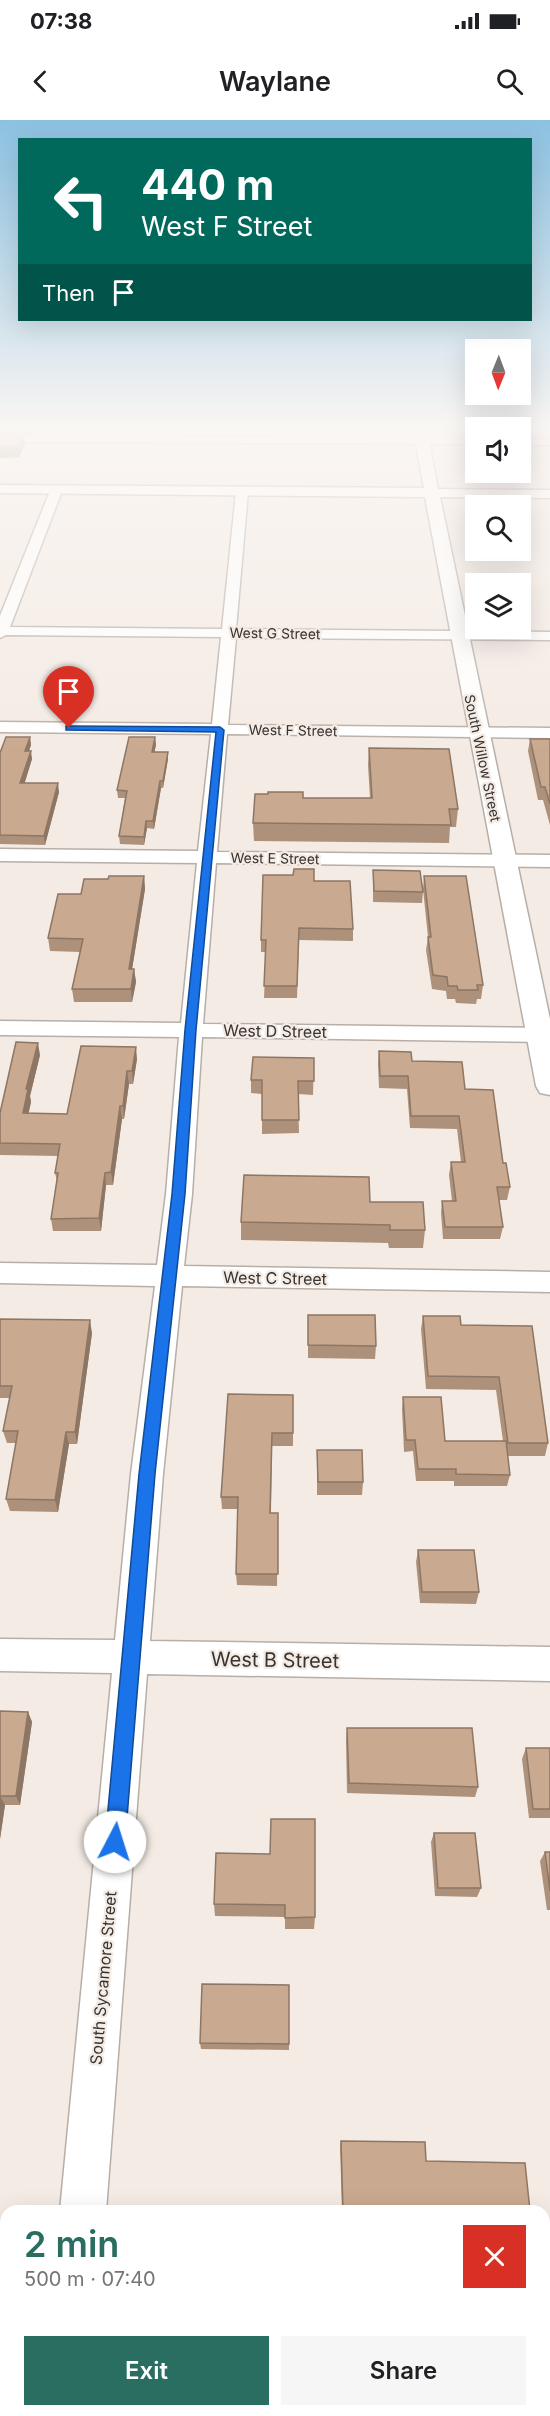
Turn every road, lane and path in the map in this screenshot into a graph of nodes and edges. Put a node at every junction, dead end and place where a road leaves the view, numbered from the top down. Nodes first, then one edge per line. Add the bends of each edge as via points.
1 (38, 537) edge
2 (238, 537) edge
3 (440, 537) edge
4 (0, 632) edge
5 (230, 633) junction
6 (458, 634) junction
7 (550, 636) edge
8 (0, 727) edge
9 (220, 730) junction
10 (478, 732) junction
11 (550, 733) edge
12 (0, 855) edge
13 (207, 857) junction
14 (504, 860) junction
15 (550, 861) edge
16 (0, 1028) edge
17 (191, 1030) junction
18 (545, 1034) edge
19 (550, 1086) edge
20 (0, 1273) edge
21 (169, 1276) junction
22 (550, 1282) edge
23 (0, 1655) edge
24 (131, 1657) junction
25 (550, 1664) edge
26 (84, 2205) edge

1 - 4 street
2 - 5 street, South Sycamore Street
3 - 6 main road, South Willow Street
4 - 5 street, West G Street
5 - 6 street, West G Street
5 - 9 street, South Sycamore Street
6 - 7 street, West G Street
6 - 10 main road, South Willow Street
8 - 9 street, West F Street
9 - 10 street, West F Street
9 - 13 street, South Sycamore Street
10 - 11 street, West F Street
10 - 14 main road, South Willow Street
12 - 13 street, West E Street
13 - 14 street, West E Street
13 - 17 street, South Sycamore Street
14 - 15 street, West E Street
14 - 18 main road, South Willow Street
16 - 17 street, West D Street
17 - 18 street, West D Street
17 - 21 street, South Sycamore Street
18 - 19 main road, South Willow Street
20 - 21 street, West C Street
21 - 22 street, West C Street
21 - 24 street, South Sycamore Street
23 - 24 street, West B Street
24 - 25 street, West B Street
24 - 26 street, South Sycamore Street

